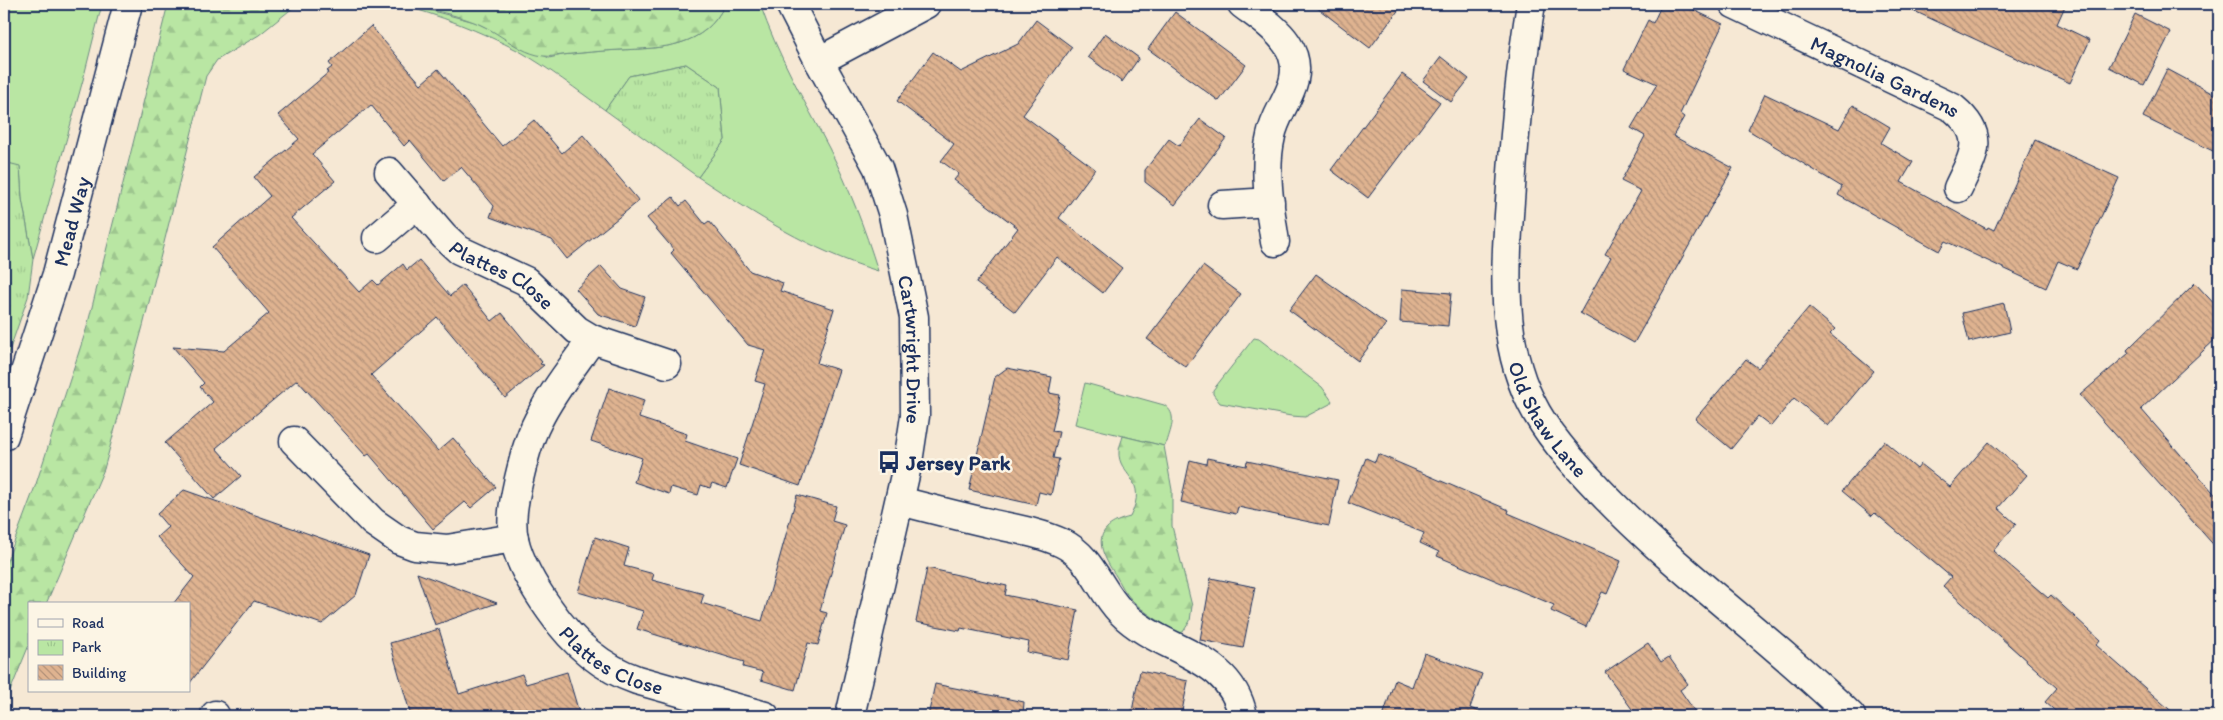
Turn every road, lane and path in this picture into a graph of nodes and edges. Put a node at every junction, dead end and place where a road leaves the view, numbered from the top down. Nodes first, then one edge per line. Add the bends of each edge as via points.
1 (128, 4) edge
2 (790, 4) edge
3 (926, 4) edge
4 (1242, 4) edge
5 (1531, 4) edge
6 (1734, 4) edge
7 (819, 61) junction
8 (389, 172) dead end
9 (1958, 188) dead end
10 (1270, 202) junction
11 (417, 204) junction
12 (1222, 204) dead end
13 (377, 238) dead end
14 (1275, 242) dead end
15 (592, 338) junction
16 (667, 364) dead end
17 (4, 436) edge
18 (294, 441) dead end
19 (900, 501) junction
20 (514, 538) junction
21 (765, 716) edge
22 (850, 716) edge
23 (1243, 716) edge
24 (1851, 716) edge

1 - 17 street, Mead Way via 57,274
2 - 7 street, Cartwright Drive
3 - 7 street
4 - 10 street via 1280,35 1294,53 1294,80 1270,137
5 - 24 street, Old Shaw Lane via 1514,144 1506,255 1507,306 1512,342 1530,402 1547,430 1580,470 1646,538 1799,667
6 - 9 street, Magnolia Gardens via 1953,108 1967,120 1976,147
7 - 19 street, Cartwright Drive via 878,168 893,215 914,316 915,416
8 - 11 street, Plattes Close
10 - 12 street
10 - 14 street
11 - 13 street
11 - 15 street, Plattes Close via 460,250 526,281 564,320
15 - 16 street, Plattes Close
15 - 20 street, Plattes Close via 532,435 516,492 512,518
18 - 20 street via 373,522 399,540 415,546 446,549
19 - 22 street, Cartwright Drive
19 - 23 street via 1036,534 1069,547 1084,560 1122,613 1158,639 1198,658 1223,676 1237,698
20 - 21 street, Plattes Close via 520,560 546,605 568,634 601,664 618,674

